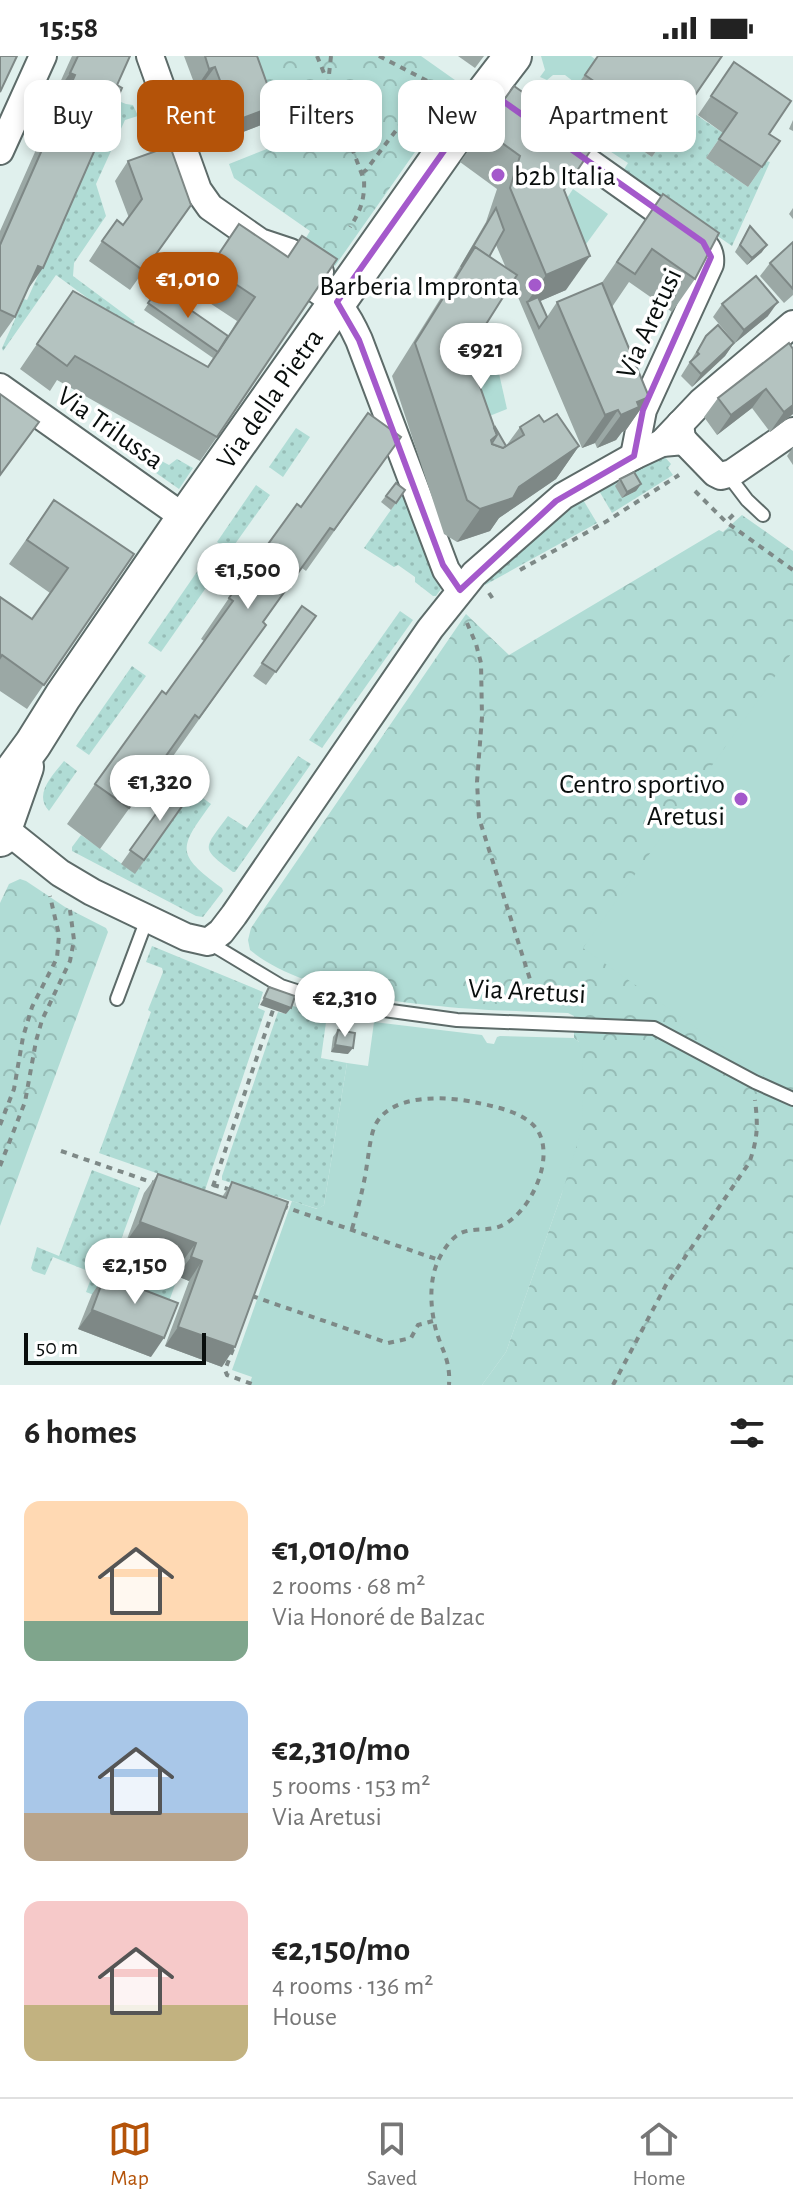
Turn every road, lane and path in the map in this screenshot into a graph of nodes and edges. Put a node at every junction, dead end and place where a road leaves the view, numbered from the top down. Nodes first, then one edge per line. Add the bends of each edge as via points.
1 (43, 56) edge
2 (150, 56) edge
3 (317, 56) edge
4 (331, 56) edge
5 (379, 56) edge
6 (513, 56) edge
7 (326, 80) edge
8 (328, 80) edge
9 (425, 80) edge
10 (480, 80) edge
11 (505, 108) edge
12 (398, 128) edge
13 (0, 151) edge
14 (354, 152) edge
15 (428, 152) edge
16 (362, 173) junction
17 (350, 229) dead end
18 (260, 242) junction
19 (281, 266) edge
20 (333, 293) junction
21 (793, 324) edge
22 (0, 387) edge
23 (793, 431) edge
24 (675, 436) junction
25 (634, 456) junction
26 (679, 475) dead end
27 (728, 475) junction
28 (763, 515) dead end
29 (185, 518) junction
30 (726, 522) dead end
31 (793, 570) edge
32 (513, 573) dead end
33 (462, 603) junction
34 (33, 744) junction
35 (0, 789) edge
36 (1, 830) edge
37 (50, 891) dead end
38 (70, 903) dead end
39 (147, 919) junction
40 (208, 942) junction
41 (117, 999) dead end
42 (273, 1010) edge
43 (540, 1024) junction
44 (755, 1082) junction
45 (793, 1099) edge
46 (0, 1125) edge
47 (61, 1151) dead end
48 (0, 1166) edge
49 (213, 1184) junction
50 (164, 1186) edge
51 (242, 1194) edge
52 (207, 1201) edge
53 (270, 1203) edge
54 (352, 1229) junction
55 (439, 1260) junction
56 (252, 1296) edge
57 (434, 1321) junction
58 (236, 1340) edge
59 (255, 1385) edge
60 (449, 1385) edge
61 (613, 1385) edge

1 - 13 street
2 - 18 street via 202,197
3 - 7 path
4 - 8 path
5 - 9 path
6 - 10 main road, Via della Pietra
11 - 25 street, Via Aretusi via 703,242 711,257 643,410
12 - 16 path
14 - 16 path
15 - 20 main road, Via della Pietra
16 - 17 path via 364,199
18 - 19 street
18 - 20 street via 290,252
20 - 29 main road, Via della Pietra
20 - 33 street via 359,340
21 - 24 street via 701,402
22 - 29 street, Via Trilussa
23 - 27 street
24 - 25 street
24 - 27 street via 715,473
25 - 33 street via 556,501 480,568
26 - 32 path
27 - 28 lane
29 - 34 main road, Via della Pietra
30 - 31 path
33 - 40 street via 430,629 234,915
33 - 43 path via 481,663 479,818
34 - 35 main road, Via della Pietra
34 - 36 main road, Via della Pietra
36 - 39 street, Via Aretusi via 60,873
37 - 46 path via 59,935 57,958 32,1007 14,1089
38 - 48 path via 70,961 42,1020 25,1102
39 - 40 street, Via Aretusi
39 - 41 lane
40 - 43 lane, Via Aretusi via 281,986 318,998 457,1020
42 - 49 path
43 - 44 lane, Via Aretusi via 654,1028
44 - 45 lane, Via Aretusi
44 - 61 path via 757,1142 749,1163 666,1285
47 - 50 path
49 - 51 path
49 - 52 path
53 - 54 path
54 - 55 path
54 - 55 path via 375,1126 385,1112 418,1099 441,1098 490,1106 527,1121 538,1130 544,1157 528,1202 506,1224 462,1232
55 - 57 path via 432,1286
56 - 57 path via 388,1343 411,1338 418,1325
57 - 60 path via 449,1362
58 - 59 path via 227,1375

